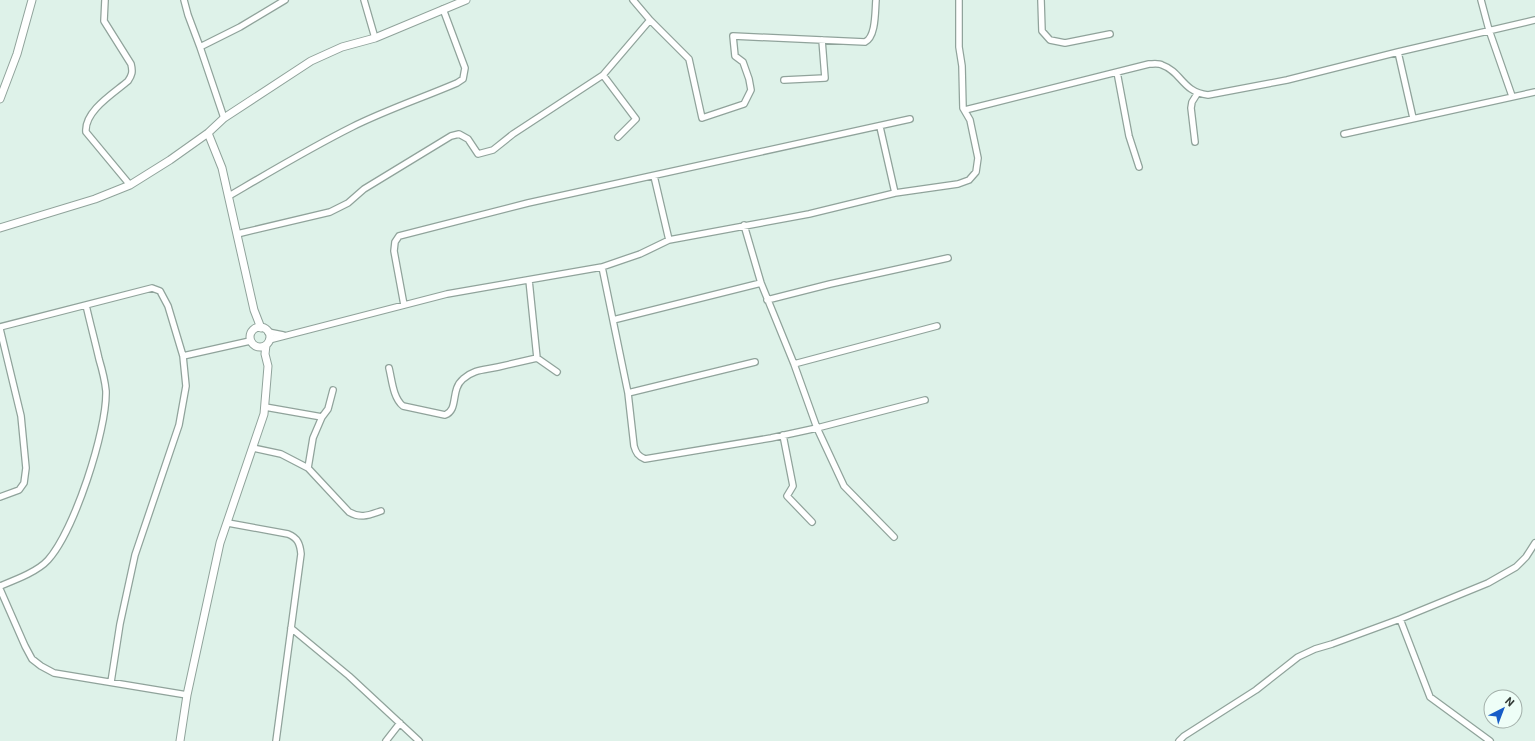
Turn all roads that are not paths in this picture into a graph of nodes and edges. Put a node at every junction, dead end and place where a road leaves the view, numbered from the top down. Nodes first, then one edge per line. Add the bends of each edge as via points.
1 (32, 0) edge
2 (105, 0) edge
3 (184, 0) edge
4 (284, 0) edge
5 (364, 0) edge
6 (466, 0) edge
7 (633, 0) edge
8 (876, 0) edge
9 (959, 0) edge
10 (1041, 0) edge
11 (1481, 0) edge
12 (443, 10) junction
13 (650, 20) junction
14 (1535, 20) edge
15 (1489, 30) junction
16 (1110, 34) dead end
17 (375, 38) junction
18 (822, 40) junction
19 (200, 46) junction
20 (1398, 52) junction
21 (1117, 72) junction
22 (603, 75) junction
23 (784, 80) dead end
24 (1535, 92) edge
25 (1197, 94) junction
26 (1512, 96) junction
27 (0, 99) edge
28 (965, 110) junction
29 (224, 118) junction
30 (1413, 118) junction
31 (910, 119) dead end
32 (880, 127) junction
33 (208, 132) junction
34 (1344, 134) dead end
35 (618, 137) dead end
36 (1195, 142) dead end
37 (1139, 167) dead end
38 (654, 176) junction
39 (130, 185) junction
40 (895, 193) junction
41 (229, 196) junction
42 (744, 225) junction
43 (0, 228) edge
44 (237, 234) junction
45 (669, 240) junction
46 (948, 258) dead end
47 (602, 267) junction
48 (529, 280) junction
49 (761, 283) junction
50 (767, 300) junction
51 (86, 305) junction
52 (404, 305) junction
53 (254, 310) junction
54 (614, 320) junction
55 (938, 326) dead end
56 (0, 328) edge
57 (261, 328) junction
58 (252, 331) junction
59 (268, 332) junction
60 (283, 335) junction
61 (250, 341) junction
62 (264, 344) junction
63 (183, 356) junction
64 (538, 358) junction
65 (755, 362) dead end
66 (794, 364) junction
67 (389, 368) dead end
68 (557, 372) dead end
69 (334, 390) dead end
70 (628, 393) junction
71 (925, 400) dead end
72 (265, 407) junction
73 (322, 417) junction
74 (816, 428) junction
75 (783, 435) junction
76 (253, 448) junction
77 (308, 468) junction
78 (0, 497) edge
79 (381, 511) dead end
80 (812, 522) dead end
81 (228, 523) junction
82 (894, 537) dead end
83 (1535, 543) edge
84 (0, 587) edge
85 (1400, 619) junction
86 (291, 628) junction
87 (111, 682) junction
88 (186, 695) junction
89 (400, 723) junction
90 (180, 741) edge
91 (276, 741) edge
92 (386, 741) edge
93 (419, 741) edge
94 (1179, 741) edge
95 (1490, 741) edge

1 - 27 street via 17,54
2 - 39 street via 104,21 131,64 132,76 93,111 85,127 86,132
3 - 19 street
4 - 19 street via 260,16
5 - 17 street
6 - 12 street
7 - 13 street
8 - 18 street via 872,35 869,40
9 - 28 street via 959,47
10 - 16 street via 1042,31 1050,40 1066,42
11 - 15 street
12 - 17 street
12 - 41 street via 465,68 463,79 352,126
13 - 18 street via 689,59 702,118 744,104 751,90 743,62 735,56 733,36
13 - 22 street
14 - 15 street
15 - 20 street
15 - 26 street
17 - 29 street via 342,47 310,61
18 - 23 street via 825,78
19 - 29 street
20 - 25 street via 1287,80 1208,95
20 - 30 street
21 - 25 street via 1161,64 1174,72
21 - 28 street
21 - 37 street via 1129,136
22 - 35 street via 636,119
22 - 44 street via 493,150 478,154 468,139 459,134 451,136 330,212
24 - 26 street
25 - 36 street via 1191,108
26 - 30 street
28 - 40 street via 970,120 978,158 976,172 969,180 958,184
29 - 33 street
30 - 34 street
31 - 32 street
32 - 38 street
32 - 40 street
33 - 39 street
33 - 41 street via 222,168
38 - 45 street
38 - 52 street via 528,203 399,236 394,251
39 - 43 street via 95,199
40 - 42 street via 810,214
41 - 44 street
42 - 45 street
42 - 49 street
44 - 53 street
45 - 47 street via 640,254
46 - 50 street
47 - 48 street
47 - 54 street
48 - 52 street via 447,294
48 - 64 street
49 - 50 street
49 - 54 street
50 - 66 street
51 - 56 street
51 - 63 street via 156,289 168,306
51 - 84 street via 106,391 100,433 86,481 68,526 47,561 26,575
52 - 60 street
53 - 57 street
53 - 58 street
54 - 70 street
55 - 66 street
56 - 78 street via 21,416 26,468 24,483 19,490
57 - 58 street
57 - 59 street
58 - 61 street
59 - 60 street
59 - 62 street
60 - 62 street
61 - 62 street via 255,346
61 - 63 street
62 - 72 street via 268,366
63 - 87 street via 186,386 179,426 135,555
64 - 67 street via 483,369 467,375 458,383 453,408 445,415 400,404
64 - 68 street
65 - 70 street
66 - 74 street
69 - 73 street via 328,409
70 - 75 street via 634,446 637,454 645,459
71 - 74 street
72 - 73 street
72 - 76 street
73 - 77 street via 313,438
74 - 75 street
74 - 82 street via 844,486
75 - 80 street via 793,486 786,496
76 - 77 street via 281,454
76 - 81 street
77 - 79 street via 349,512 364,517
81 - 86 street via 288,534 297,539 301,554
81 - 88 street via 220,543
83 - 85 street via 1516,567 1494,580
84 - 87 street via 32,659 54,673
85 - 94 street via 1298,657 1256,690
85 - 95 street via 1430,697
86 - 89 street
86 - 91 street
87 - 88 street
88 - 90 street
89 - 92 street
89 - 93 street

